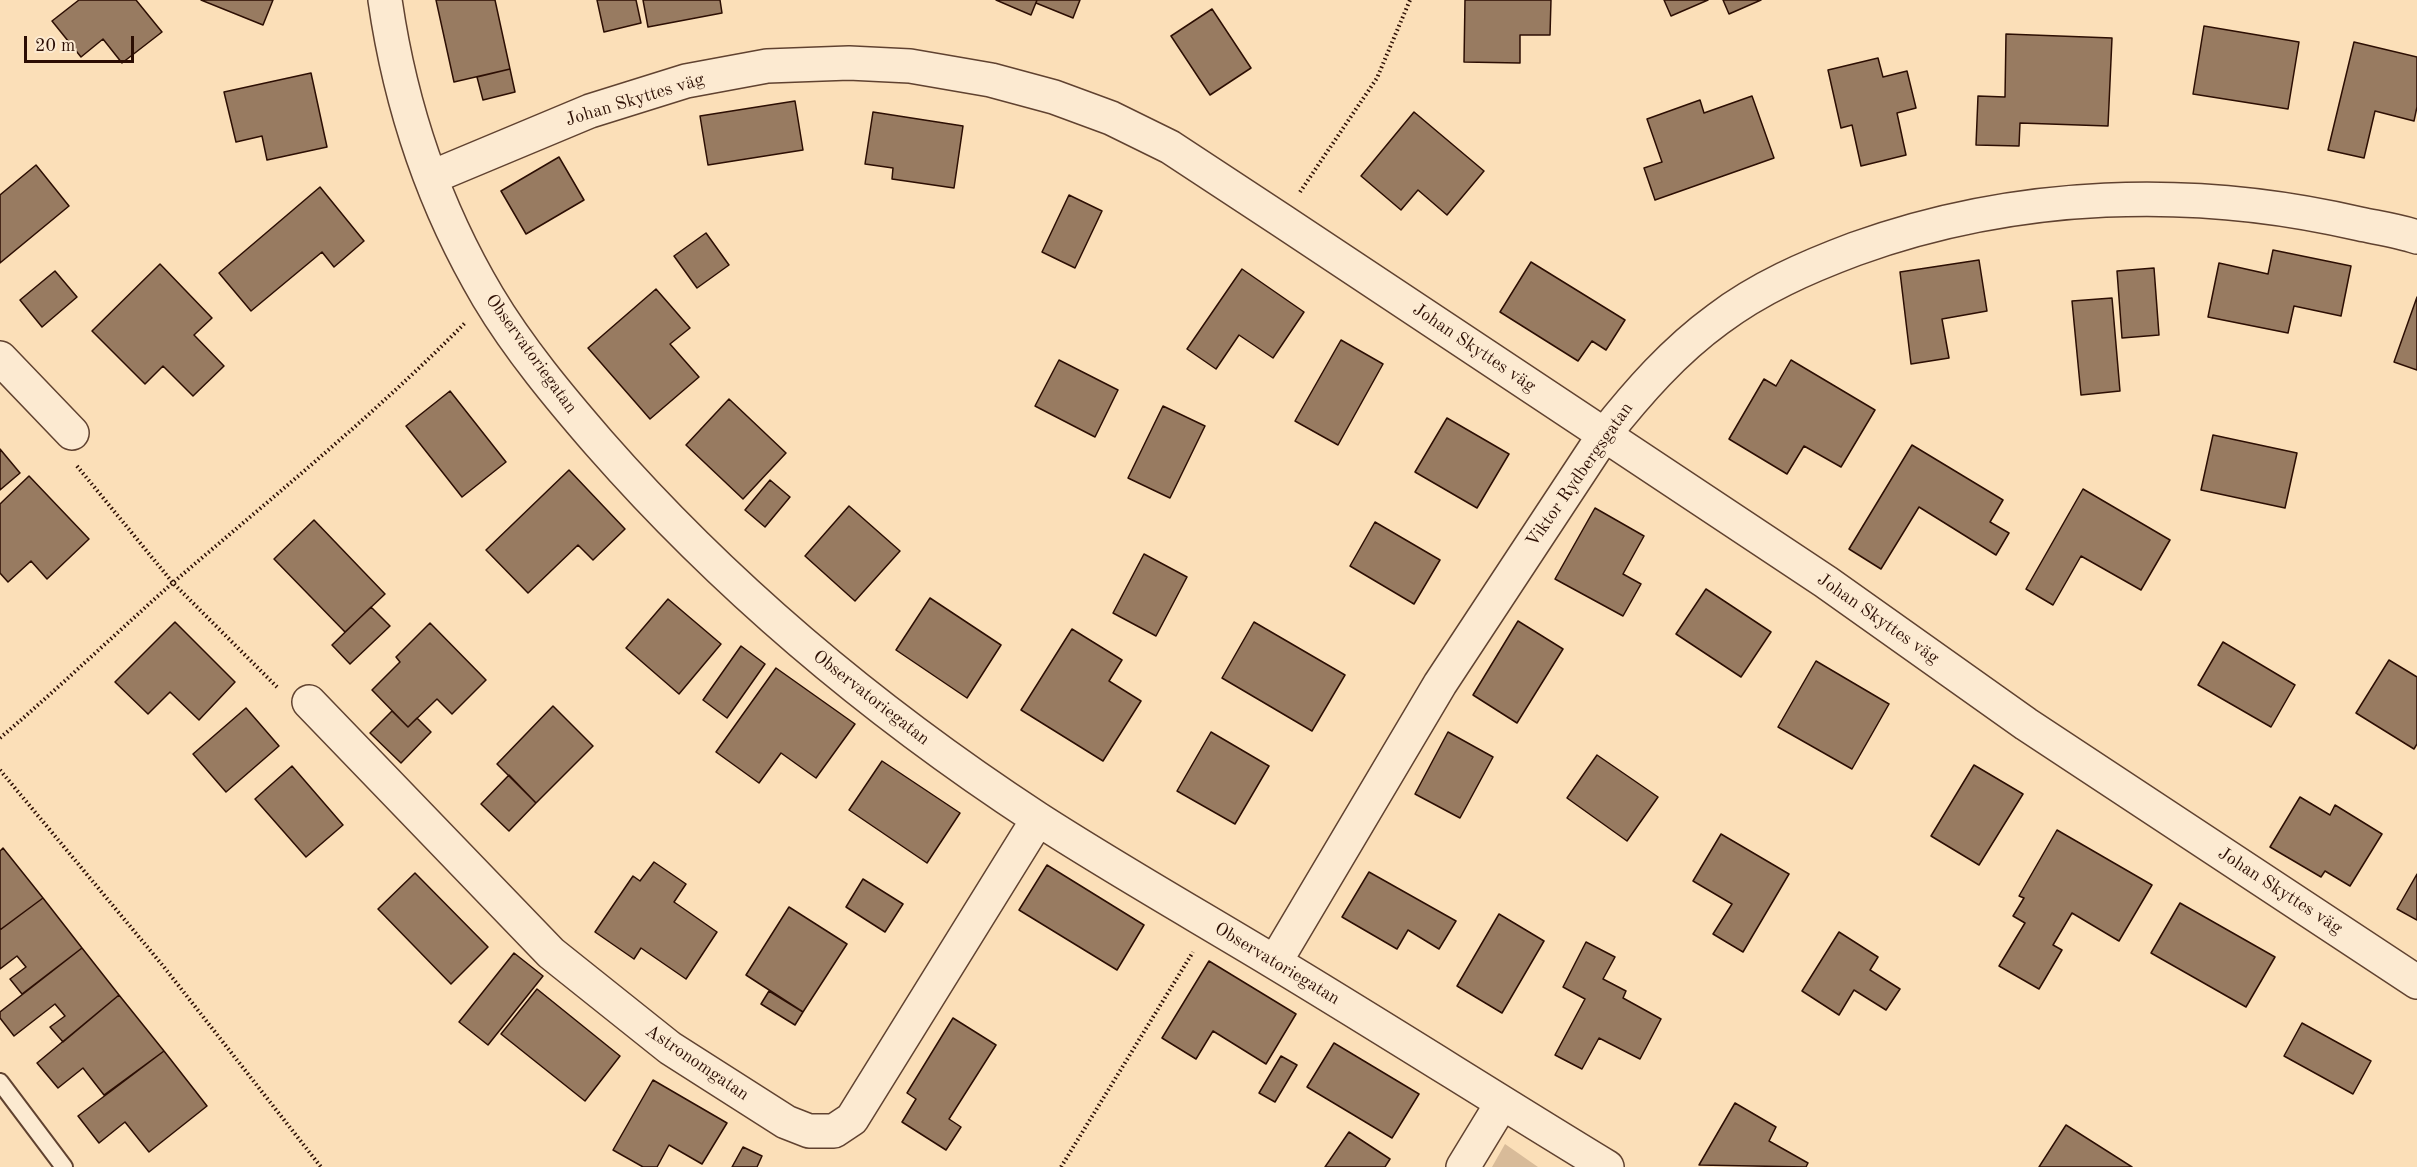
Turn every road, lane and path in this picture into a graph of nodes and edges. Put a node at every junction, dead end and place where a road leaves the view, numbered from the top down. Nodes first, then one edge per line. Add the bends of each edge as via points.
1 (384, 0) edge
2 (1410, 0) edge
3 (432, 177) junction
4 (1281, 220) junction
5 (2417, 237) edge
6 (489, 298) junction
7 (0, 358) edge
8 (72, 434) joint
9 (1604, 435) junction
10 (173, 583) junction
11 (309, 702) joint
12 (0, 738) edge
13 (0, 770) edge
14 (1038, 819) junction
15 (1211, 924) junction
16 (1275, 962) junction
17 (2417, 982) edge
18 (0, 1082) edge
19 (1502, 1103) junction
20 (64, 1167) edge
21 (321, 1167) edge
22 (1061, 1167) edge
23 (1463, 1167) edge
24 (1607, 1167) edge

1 - 3 street, Observatoriegatan via 392,50 417,142
2 - 4 path via 1377,78
3 - 4 street, Johan Skyttes väg via 590,111 686,81 767,66 910,66 980,78 1054,97 1111,118 1170,147
3 - 6 street, Observatoriegatan
4 - 9 street, Johan Skyttes väg
5 - 9 street, Viktor Rydbergsgatan via 2300,210 2196,199 2084,200 1964,218 1896,234 1817,263 1762,290 1718,319 1670,359
6 - 10 path via 407,382
6 - 14 street, Observatoriegatan via 562,400 646,497 731,582 870,698
7 - 8 street
8 - 10 path via 63,450
9 - 16 street, Viktor Rydbergsgatan via 1440,684
9 - 17 street, Johan Skyttes väg via 1826,582 2026,724
10 - 11 path via 288,699
10 - 12 path
11 - 14 street, Astronomgatan via 551,953 670,1048 786,1122 809,1131 834,1131 852,1119
13 - 21 path via 164,967
14 - 15 street, Observatoriegatan
15 - 16 street, Observatoriegatan
15 - 22 path
16 - 19 street, Observatoriegatan
18 - 20 lane
19 - 23 street
19 - 24 street, Observatoriegatan

